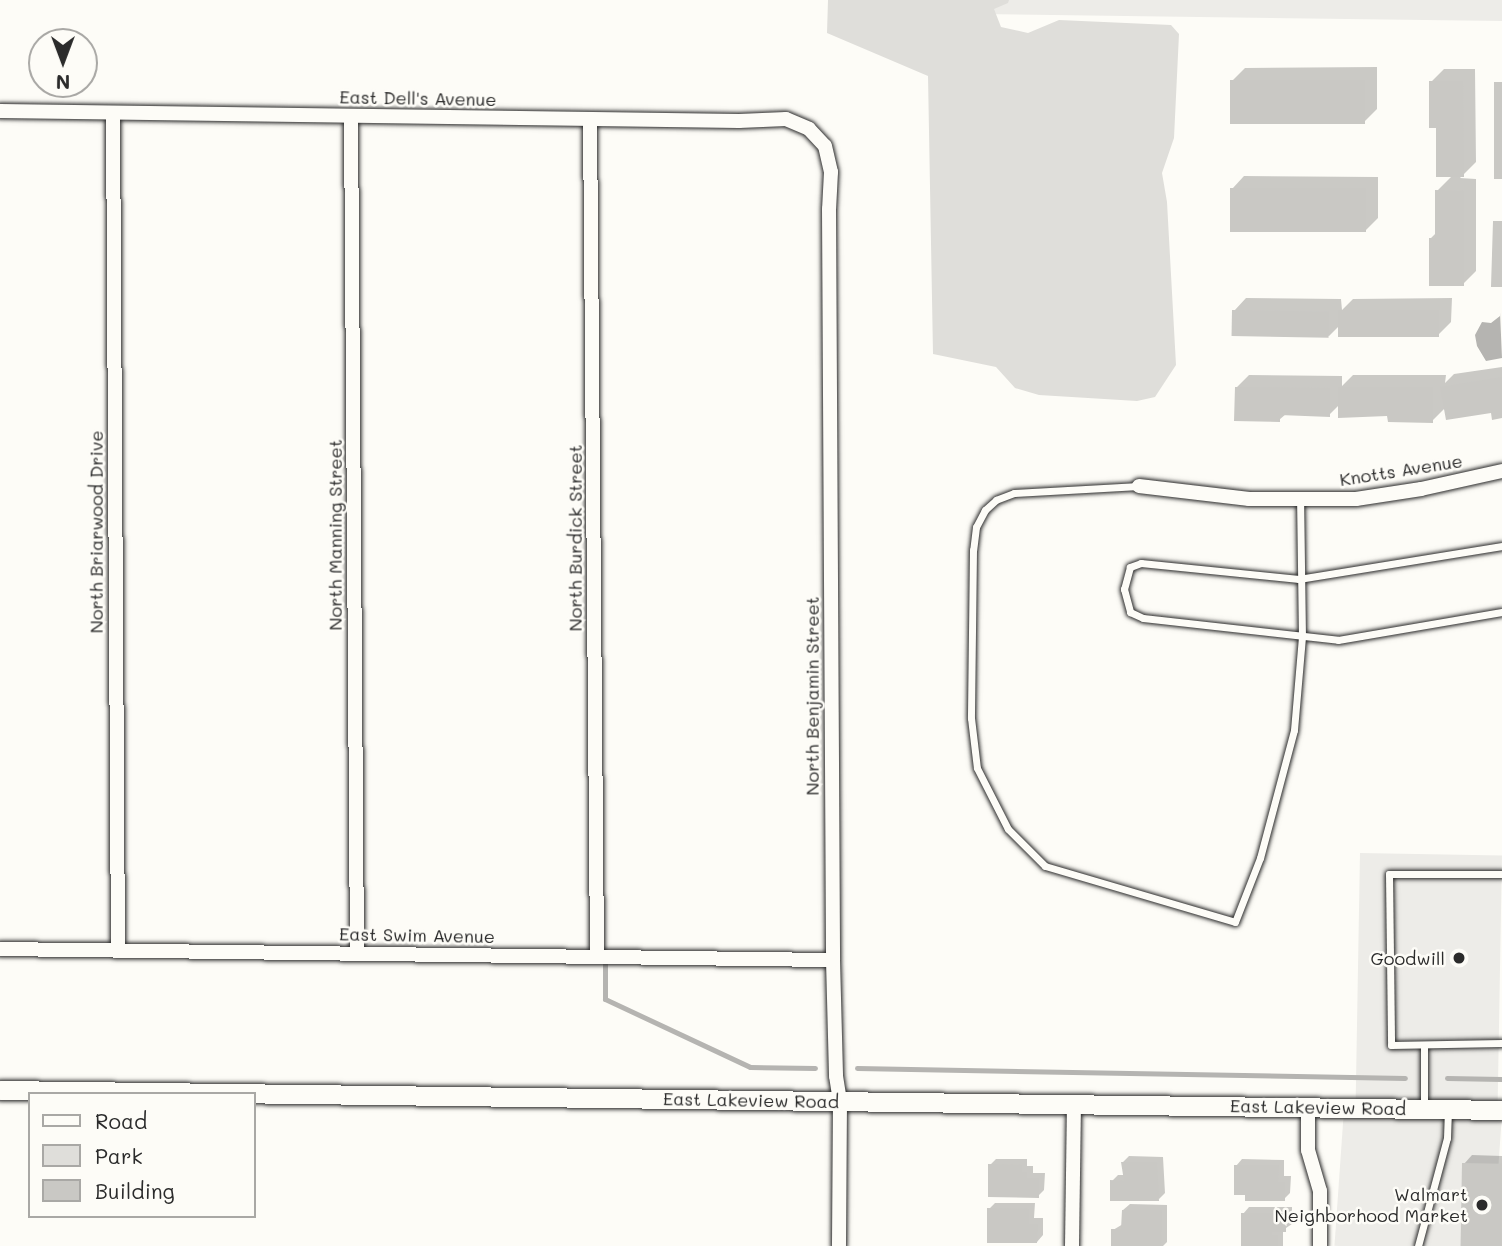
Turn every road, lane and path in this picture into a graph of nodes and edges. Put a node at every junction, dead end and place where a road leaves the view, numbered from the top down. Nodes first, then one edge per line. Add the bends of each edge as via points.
1 (0, 111) edge
2 (113, 113) junction
3 (351, 116) junction
4 (590, 119) junction
5 (825, 146) joint
6 (1502, 471) edge
7 (1139, 485) joint
8 (1300, 500) junction
9 (1502, 547) edge
10 (1299, 579) junction
11 (1502, 612) edge
12 (1302, 637) junction
13 (1502, 874) edge
14 (0, 949) edge
15 (118, 951) junction
16 (357, 954) junction
17 (597, 957) junction
18 (833, 960) junction
19 (1502, 1043) edge
20 (1424, 1045) junction
21 (0, 1090) edge
22 (153, 1092) edge
23 (256, 1093) edge
24 (841, 1101) junction
25 (1074, 1104) junction
26 (1308, 1107) junction
27 (1424, 1109) junction
28 (1448, 1109) junction
29 (1502, 1110) edge
30 (839, 1246) edge
31 (1072, 1246) edge
32 (1320, 1246) edge
33 (1418, 1246) edge

1 - 2 street, East Dell's Avenue
2 - 3 street, East Dell's Avenue
2 - 15 street, North Briarwood Drive
3 - 4 street, East Dell's Avenue
3 - 16 street, North Manning Street
4 - 5 street, East Dell's Avenue via 786,119 809,129
4 - 17 street, North Burdick Street
5 - 18 street, North Benjamin Street via 831,172
6 - 8 street, Knotts Avenue via 1356,499
7 - 8 street, Knotts Avenue via 1248,499
7 - 12 lane via 1014,493 996,500 976,527 971,705 975,755 989,796 1023,847 1045,866 1235,922 1261,858 1294,730
8 - 10 lane
9 - 10 lane
10 - 12 lane
10 - 12 lane via 1150,562 1130,567 1124,589 1130,612 1143,618
11 - 12 lane via 1338,640
13 - 20 lane via 1389,874 1391,1045
14 - 15 street, East Swim Avenue
15 - 16 street, East Swim Avenue
16 - 17 street, East Swim Avenue
17 - 18 street, East Swim Avenue
18 - 24 street, North Benjamin Street via 836,1076
19 - 20 lane
20 - 27 lane
21 - 22 street, East Lakeview Road
23 - 24 street, East Lakeview Road
24 - 25 street, East Lakeview Road
24 - 30 street, North Benjamin Street
25 - 26 street, East Lakeview Road
25 - 31 street
26 - 27 street, East Lakeview Road
26 - 32 street via 1308,1150 1320,1191
27 - 28 street, East Lakeview Road
28 - 29 street, East Lakeview Road
28 - 33 lane via 1447,1138

